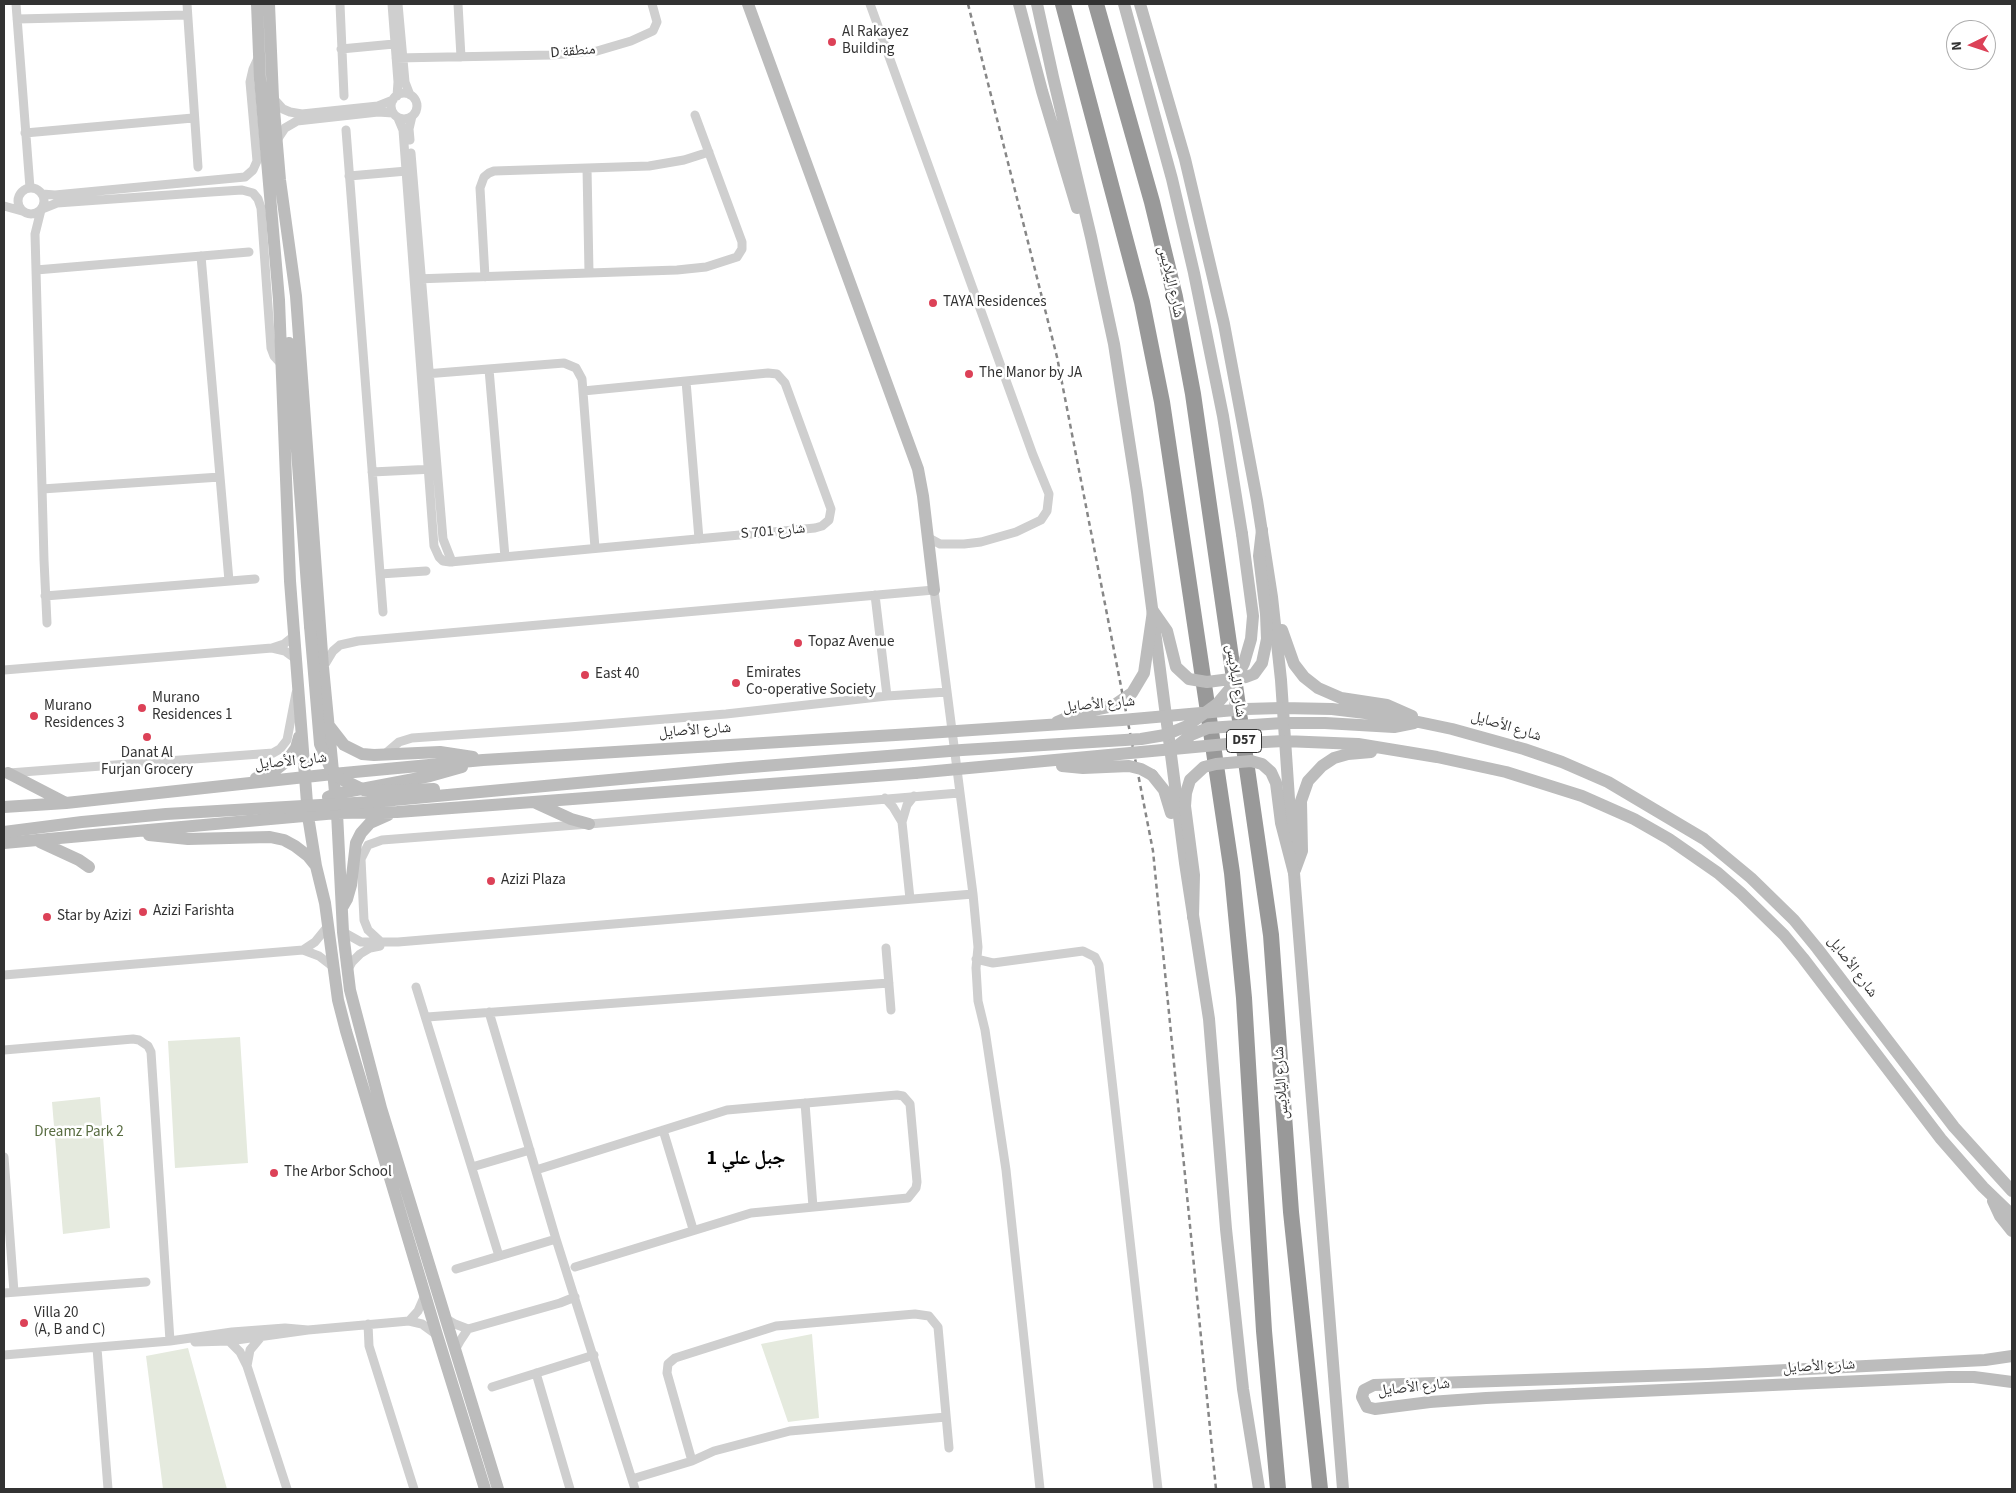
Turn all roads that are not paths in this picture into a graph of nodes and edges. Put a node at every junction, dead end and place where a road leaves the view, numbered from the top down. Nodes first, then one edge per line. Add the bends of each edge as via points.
1 (16, 4) edge
2 (187, 4) edge
3 (257, 4) edge
4 (269, 4) edge
5 (340, 4) edge
6 (392, 4) edge
7 (398, 4) edge
8 (458, 4) edge
9 (652, 4) edge
10 (748, 4) edge
11 (870, 4) edge
12 (1019, 4) edge
13 (1037, 4) edge
14 (1062, 4) edge
15 (1096, 4) edge
16 (1124, 4) edge
17 (1140, 4) edge
18 (187, 15) junction
19 (17, 19) junction
20 (394, 44) junction
21 (341, 49) junction
22 (460, 56) junction
23 (259, 57) junction
24 (399, 58) junction
25 (410, 95) junction
26 (344, 96) dead end
27 (273, 98) junction
28 (395, 98) junction
29 (396, 116) junction
30 (412, 116) junction
31 (695, 116) dead end
32 (194, 118) junction
33 (346, 130) dead end
34 (25, 133) junction
35 (277, 140) junction
36 (709, 152) junction
37 (198, 167) dead end
38 (587, 168) junction
39 (407, 171) junction
40 (350, 176) junction
41 (209, 180) junction
42 (30, 188) junction
43 (210, 192) junction
44 (42, 194) junction
45 (19, 195) junction
46 (4, 205) edge
47 (41, 209) junction
48 (24, 212) junction
49 (35, 234) junction
50 (1091, 237) junction
51 (249, 252) dead end
52 (201, 256) junction
53 (36, 270) junction
54 (589, 273) junction
55 (485, 277) junction
56 (418, 279) junction
57 (279, 300) junction
58 (282, 365) junction
59 (488, 369) junction
60 (426, 374) junction
61 (686, 381) junction
62 (583, 391) junction
63 (433, 469) junction
64 (372, 472) junction
65 (220, 476) junction
66 (42, 489) junction
67 (1262, 530) junction
68 (927, 537) junction
69 (700, 539) junction
70 (595, 548) junction
71 (504, 557) junction
72 (426, 571) dead end
73 (380, 574) junction
74 (255, 579) dead end
75 (229, 581) junction
76 (934, 590) junction
77 (875, 595) junction
78 (46, 596) junction
79 (1272, 597) junction
80 (1153, 611) junction
81 (383, 612) dead end
82 (47, 623) dead end
83 (294, 636) junction
84 (272, 648) junction
85 (296, 659) junction
86 (323, 667) junction
87 (4, 670) edge
88 (298, 686) junction
89 (947, 692) junction
90 (887, 696) junction
91 (1282, 708) junction
92 (1167, 715) junction
93 (1418, 721) junction
94 (328, 723) junction
95 (1283, 723) junction
96 (1050, 726) junction
97 (301, 728) junction
98 (1284, 741) junction
99 (1391, 749) junction
100 (1171, 751) junction
101 (385, 754) junction
102 (482, 760) junction
103 (1045, 762) junction
104 (6, 773) edge
105 (333, 774) junction
106 (304, 777) junction
107 (241, 784) junction
108 (478, 792) junction
109 (959, 793) junction
110 (335, 794) junction
111 (914, 796) junction
112 (885, 798) junction
113 (534, 802) junction
114 (66, 803) junction
115 (4, 807) edge
116 (397, 812) junction
117 (337, 813) junction
118 (308, 816) junction
119 (902, 822) junction
120 (589, 824) junction
121 (4, 832) edge
122 (131, 832) junction
123 (37, 841) junction
124 (4, 844) edge
125 (1185, 863) junction
126 (316, 866) junction
127 (89, 867) dead end
128 (1294, 873) junction
129 (973, 894) junction
130 (910, 899) junction
131 (342, 908) junction
132 (1193, 918) junction
133 (328, 926) junction
134 (343, 932) junction
135 (381, 942) junction
136 (398, 942) junction
137 (886, 948) dead end
138 (303, 950) junction
139 (976, 959) junction
140 (332, 966) junction
141 (347, 972) junction
142 (4, 975) edge
143 (889, 983) junction
144 (416, 987) dead end
145 (891, 1010) dead end
146 (489, 1012) junction
147 (427, 1017) junction
148 (4, 1050) edge
149 (805, 1103) junction
150 (663, 1130) junction
151 (530, 1150) junction
152 (4, 1157) edge
153 (472, 1167) junction
154 (536, 1170) junction
155 (2012, 1191) edge
156 (1992, 1196) junction
157 (812, 1207) junction
158 (2012, 1215) edge
159 (693, 1229) junction
160 (2012, 1231) edge
161 (556, 1240) junction
162 (498, 1256) junction
163 (575, 1267) dead end
164 (456, 1269) dead end
165 (146, 1282) dead end
166 (14, 1292) junction
167 (4, 1293) edge
168 (425, 1295) junction
169 (575, 1297) junction
170 (445, 1318) junction
171 (409, 1321) junction
172 (368, 1324) junction
173 (308, 1330) junction
174 (468, 1330) junction
175 (437, 1335) junction
176 (260, 1338) junction
177 (170, 1341) junction
178 (229, 1341) junction
179 (97, 1348) junction
180 (455, 1350) junction
181 (4, 1355) edge
182 (594, 1355) junction
183 (2012, 1356) edge
184 (247, 1366) junction
185 (536, 1373) junction
186 (2012, 1382) edge
187 (492, 1387) dead end
188 (946, 1417) junction
189 (948, 1448) dead end
190 (692, 1460) junction
191 (632, 1479) junction
192 (108, 1489) edge
193 (287, 1489) edge
194 (414, 1489) edge
195 (485, 1489) edge
196 (498, 1489) edge
197 (570, 1489) edge
198 (635, 1489) edge
199 (1040, 1489) edge
200 (1158, 1489) edge
201 (1259, 1489) edge
202 (1278, 1489) edge
203 (1320, 1489) edge
204 (1343, 1489) edge

1 - 19 street
2 - 18 street
3 - 23 main road
4 - 27 main road
5 - 21 street
6 - 20 street
7 - 24 street
8 - 22 street
9 - 22 street, D منطقة via 657,22 653,31 614,46 575,53
10 - 68 main road via 918,469
11 - 68 street via 1049,500 1044,515 1037,523 999,538 946,545
12 - 50 main road via 1071,191
13 - 50 main road
14 - 202 highway, شارع اليلايس / D57 via 1140,293 1160,392 1232,873 1244,998 1264,1331
15 - 203 highway, شارع اليلايس / D57 via 1152,202 1175,297 1194,404 1271,935 1291,1212
16 - 108 main road, bridge via 1194,273 1223,416 1253,616 1250,645 1239,674 1225,694 1208,712 1176,731 1141,739 884,756
17 - 67 main road via 1185,159 1224,324
18 - 19 street
18 - 32 street
19 - 34 street
20 - 21 street
20 - 24 street
21 - 26 street
22 - 24 street, D منطقة
23 - 41 street via 252,69 250,82 256,165 245,177
23 - 57 main road
24 - 25 street
24 - 28 street
25 - 28 street via 403,93
25 - 30 street via 417,105
27 - 28 street via 283,109 302,114 378,106
27 - 35 main road
28 - 29 street via 391,107
29 - 30 street via 406,119
29 - 35 street via 378,112 297,121 285,128
29 - 39 street via 404,130
30 - 56 street via 409,129
31 - 36 street
32 - 34 street
32 - 37 street
33 - 40 street
34 - 42 street
35 - 86 main road via 296,296
36 - 38 street via 649,166
36 - 54 street via 742,242 739,255 691,269
38 - 54 street
38 - 55 street via 494,171 484,177 480,188
39 - 40 street
39 - 56 street
40 - 64 street
41 - 43 street
41 - 44 street
42 - 44 street
42 - 45 street
43 - 47 street via 57,204
43 - 58 street via 245,190 258,199 270,343 274,356
44 - 47 street
45 - 46 street
45 - 48 street via 18,205
46 - 48 street
47 - 48 street via 36,214
47 - 49 street
48 - 49 street
49 - 53 street
50 - 80 main road via 1114,344
51 - 52 street
52 - 53 street
52 - 65 street
53 - 66 street
54 - 55 street
55 - 56 street
56 - 60 street
57 - 58 main road
57 - 108 main road, bridge via 286,314 320,744 326,760 348,784 372,791 448,789
58 - 83 main road
59 - 60 street
59 - 62 street via 564,363 580,373
59 - 71 street
60 - 63 street
61 - 62 street, S 701 شارع
61 - 69 street
61 - 69 street, S 701 شارع via 771,372 780,376 831,509 829,520 818,528
62 - 70 street
63 - 64 street
63 - 71 street, S 701 شارع via 436,552 444,560 452,562
64 - 73 street
65 - 66 street
65 - 75 street
66 - 78 street
67 - 79 main road, bridge
67 - 80 main road, bridge via 1259,556 1267,639 1262,663 1254,674 1207,682 1189,679 1176,667 1167,631
68 - 76 main road
69 - 70 street, S 701 شارع
70 - 71 street, S 701 شارع
72 - 73 street
73 - 81 street
74 - 75 street
75 - 78 street
76 - 77 street
76 - 89 street
77 - 86 street via 358,641 340,645
77 - 90 street
78 - 82 street
79 - 91 main road
79 - 93 main road via 1291,657 1311,683 1333,696 1395,707
80 - 92 main road, bridge
80 - 96 main road, bridge via 1146,665 1132,693 1113,706 1078,713
83 - 84 street
83 - 85 main road
84 - 85 street
84 - 87 street
85 - 88 main road
86 - 94 main road
88 - 97 main road
88 - 104 street via 287,740 273,753
89 - 90 street
89 - 109 street
90 - 101 street via 668,719 412,738 399,742
91 - 92 main road, شارع الأصايل, bridge
91 - 93 main road, شارع الأصايل via 1332,709
91 - 95 main road
92 - 96 main road, شارع الأصايل, bridge
92 - 100 main road, bridge
93 - 95 main road via 1394,727
93 - 155 main road, شارع الأصايل via 1524,749 1585,772 1678,822 1728,858 1806,934 1954,1127
94 - 101 main road via 337,738 351,750 362,754
94 - 105 main road
95 - 98 main road
95 - 100 main road, bridge via 1208,728 1192,734
96 - 102 main road, شارع الأصايل, bridge
97 - 106 main road
97 - 107 main road via 296,748 288,761 274,771
98 - 99 main road
98 - 100 main road, bridge
98 - 128 main road, bridge
99 - 128 main road via 1341,756 1322,766 1312,776 1302,801 1302,851
99 - 156 main road via 1468,763 1556,787 1640,822 1700,860 1741,892 1784,935 1922,1115
100 - 103 main road, bridge
100 - 125 main road
101 - 102 main road via 440,752
102 - 105 main road, شارع الأصايل
102 - 110 main road via 438,774
103 - 113 main road, bridge
103 - 125 main road, bridge via 1073,768 1129,766 1152,776 1167,796 1176,842
104 - 114 main road
105 - 106 main road, شارع الأصايل
105 - 110 main road
106 - 107 main road, شارع الأصايل
106 - 118 main road
107 - 114 main road, شارع الأصايل
108 - 121 main road, bridge via 147,816
109 - 111 street
109 - 129 street
110 - 117 main road
110 - 118 main road via 321,802
111 - 112 street
111 - 119 street via 907,805
112 - 119 street
112 - 120 street
113 - 116 main road
113 - 120 main road
114 - 115 main road, شارع الأصايل
116 - 117 main road
116 - 131 main road via 370,823 361,833 353,854 349,892
117 - 118 main road
117 - 131 main road
118 - 122 main road
118 - 126 main road
119 - 130 street
120 - 135 street via 382,840 368,845 361,860 364,920 368,930
122 - 123 main road
122 - 126 main road via 188,839 256,836 277,839 295,846
123 - 124 main road
123 - 127 main road
125 - 132 main road, bridge
126 - 133 main road
128 - 132 main road, bridge via 1271,772 1262,764 1251,761 1204,767 1190,780 1186,793 1194,874
128 - 204 main road
129 - 130 street
129 - 139 street via 978,948
130 - 136 street
131 - 134 main road
132 - 201 main road via 1213,1054 1227,1238
133 - 138 street via 315,942
133 - 140 main road
134 - 135 street via 361,942
134 - 141 main road
135 - 136 street
136 - 141 street via 364,950
137 - 143 street
138 - 140 street
138 - 142 street
139 - 199 street via 978,1001 1006,1170
139 - 200 street via 993,963 1083,951 1095,957 1100,965
140 - 168 main road via 362,1086
141 - 170 main road via 358,1029
143 - 145 street
143 - 146 street
144 - 147 street
146 - 147 street
146 - 151 street
147 - 153 street
148 - 177 street via 133,1039 148,1046 151,1052
149 - 150 street via 727,1110
149 - 157 street
149 - 157 street via 902,1096 910,1104 916,1173 916,1188 908,1198
150 - 154 street
150 - 159 street
151 - 153 street
151 - 154 street
152 - 166 street
153 - 162 street
154 - 161 street
156 - 158 main road
156 - 160 main road via 2000,1216
157 - 159 street via 751,1213
159 - 163 street
161 - 162 street
161 - 169 street
162 - 164 street
165 - 166 street
166 - 167 street
168 - 171 street
168 - 175 main road
169 - 174 street
169 - 182 street
170 - 174 street
170 - 180 main road
171 - 172 street
171 - 175 street via 422,1324
172 - 173 street
172 - 194 street via 369,1346
173 - 176 street
173 - 177 street via 237,1332
174 - 180 street
175 - 195 main road
176 - 178 street
176 - 184 street via 250,1350
177 - 178 street
177 - 179 street
178 - 184 street
179 - 181 street
179 - 192 street
180 - 196 main road
182 - 185 street
182 - 191 street
183 - 186 main road, شارع الأصايل via 1727,1373 1374,1385 1367,1388 1362,1397 1367,1407 1375,1409 1477,1398 1949,1377
184 - 193 street
185 - 187 street
185 - 197 street
188 - 189 street
188 - 190 street via 797,1429
188 - 190 street via 938,1327 929,1316 915,1314 776,1326 675,1358 668,1364 667,1373
190 - 191 street
191 - 198 street

